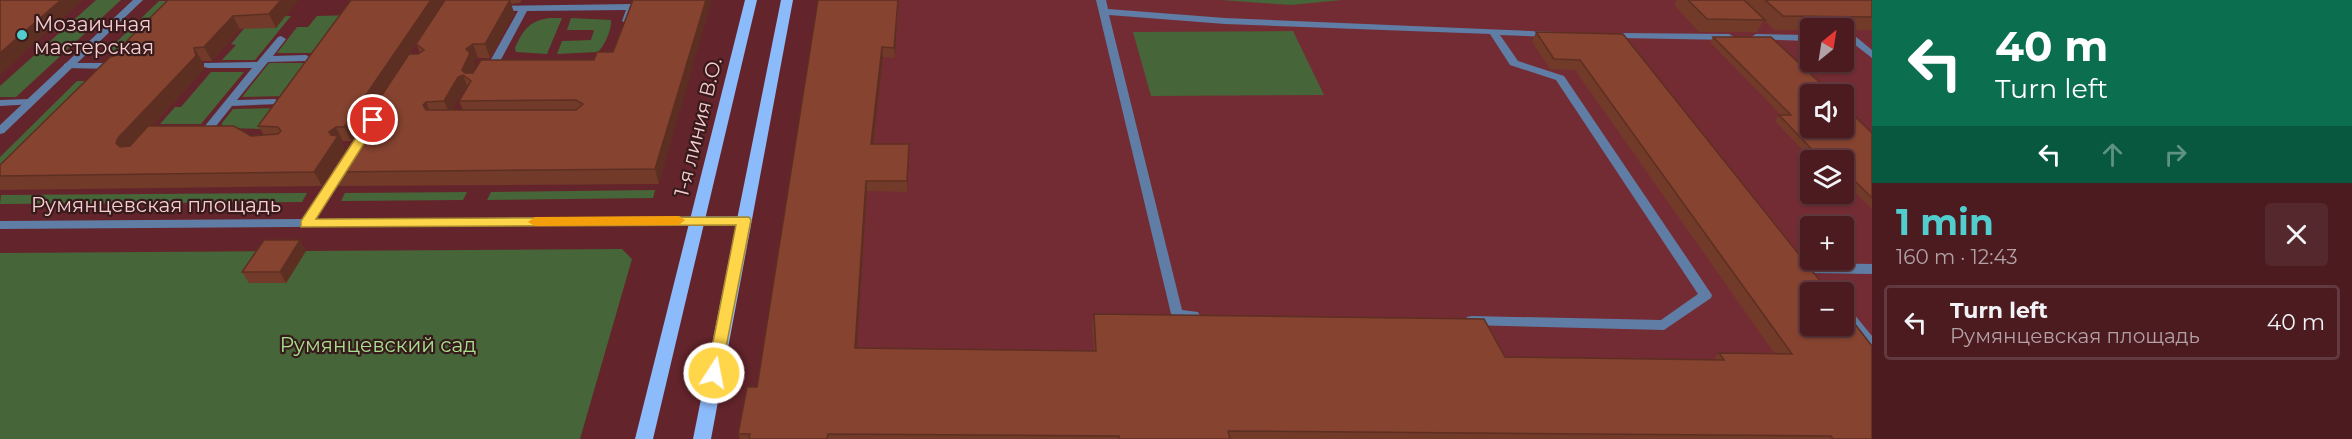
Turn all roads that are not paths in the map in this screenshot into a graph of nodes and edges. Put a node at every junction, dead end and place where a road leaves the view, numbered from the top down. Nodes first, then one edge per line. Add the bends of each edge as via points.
1 (138, 0) edge
2 (751, 0) edge
3 (787, 0) edge
4 (1102, 6) edge
5 (498, 8) edge
6 (524, 8) junction
7 (1494, 33) junction
8 (1564, 34) edge
9 (622, 35) edge
10 (1611, 36) edge
11 (1623, 36) junction
12 (1800, 38) edge
13 (280, 39) dead end
14 (1854, 42) edge
15 (1630, 45) edge
16 (1872, 55) edge
17 (306, 58) edge
18 (262, 62) junction
19 (494, 63) edge
20 (208, 65) edge
21 (68, 66) junction
22 (124, 66) edge
23 (30, 102) junction
24 (275, 102) edge
25 (0, 103) edge
26 (229, 103) junction
27 (0, 131) edge
28 (224, 134) edge
29 (352, 154) edge
30 (697, 220) junction
31 (744, 220) junction
32 (306, 224) junction
33 (0, 225) edge
34 (1854, 269) edge
35 (1872, 269) edge
36 (1201, 316) edge
37 (1462, 321) edge
38 (1854, 323) edge
39 (1872, 346) edge
40 (644, 439) edge
41 (702, 439) edge

1 - 21 street
2 - 30 main road, 1-я линия В.О.
3 - 31 main road
4 - 7 street via 1225,21
4 - 36 street via 1177,315
5 - 6 street
6 - 9 street via 632,7
6 - 19 street
7 - 8 street
7 - 37 street via 1514,63 1560,78 1706,295 1664,324
10 - 11 street
11 - 12 street
11 - 15 street
13 - 18 street
14 - 16 street
17 - 18 street
18 - 20 street
18 - 26 street
21 - 22 street
21 - 23 street
23 - 25 street
23 - 27 street
24 - 26 street
26 - 28 street via 199,134
29 - 32 street
30 - 31 street, Румянцевская площадь
30 - 32 street, Румянцевская площадь
30 - 40 main road, 1-я линия В.О.
31 - 41 main road
32 - 33 street, Румянцевская площадь
34 - 35 street
38 - 39 street

